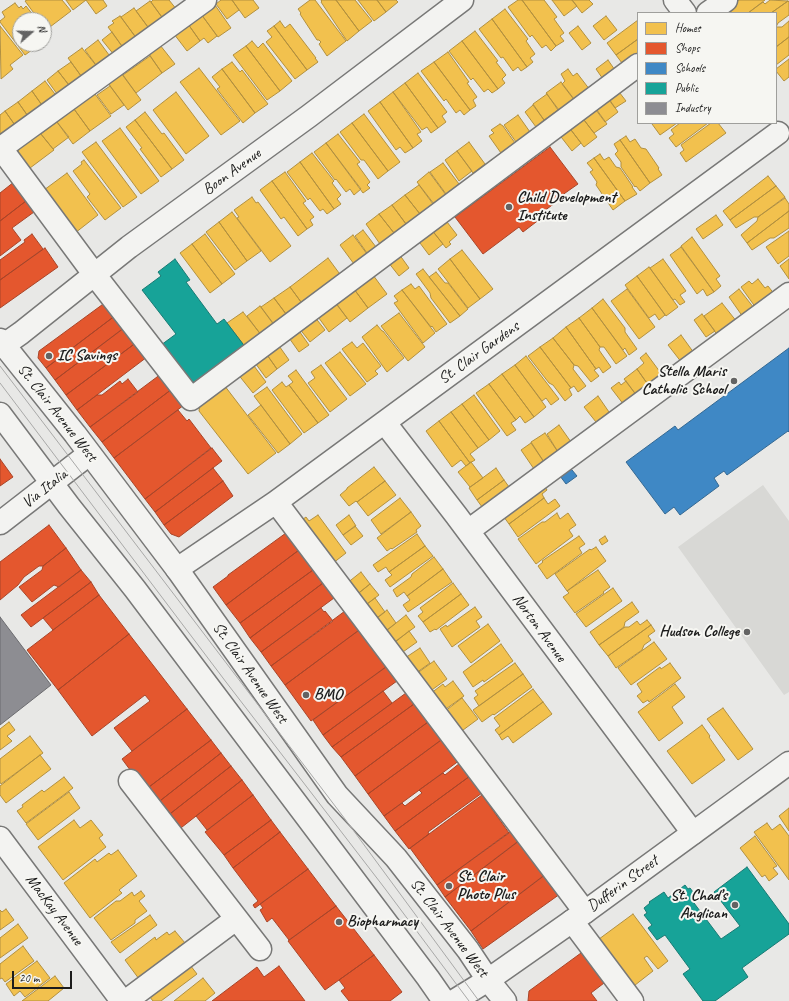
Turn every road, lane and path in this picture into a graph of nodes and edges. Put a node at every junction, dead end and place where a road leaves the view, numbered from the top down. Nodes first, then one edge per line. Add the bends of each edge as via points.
1 (205, 0) edge
2 (462, 0) edge
3 (675, 0) edge
4 (726, 0) edge
5 (684, 12) edge
6 (709, 12) edge
7 (637, 66) edge
8 (779, 135) edge
9 (1, 147) edge
10 (94, 274) junction
11 (789, 294) edge
12 (2, 342) edge
13 (0, 414) edge
14 (385, 423) junction
15 (89, 454) junction
16 (52, 483) junction
17 (276, 502) junction
18 (0, 523) edge
19 (468, 532) junction
20 (177, 569) junction
21 (789, 763) edge
22 (130, 781) dead end
23 (693, 834) junction
24 (0, 838) edge
25 (578, 917) junction
26 (236, 919) junction
27 (260, 949) dead end
28 (488, 980) junction
29 (122, 1001) edge
30 (126, 1001) edge
31 (444, 1001) edge
32 (454, 1001) edge
33 (505, 1001) edge
34 (632, 1001) edge

1 - 9 street
2 - 10 street, Boon Avenue
3 - 5 street
4 - 6 street
7 - 10 street via 191,399
8 - 14 street, St. Clair Gardens
9 - 10 street
10 - 12 street, Boon Avenue via 21,333
11 - 19 street
12 - 15 street, St. Clair Avenue West
13 - 16 street
14 - 17 street, St. Clair Gardens
14 - 19 street, Norton Avenue
15 - 16 street, Via Italia
15 - 20 street, St. Clair Avenue West
16 - 18 street, Via Italia
16 - 31 street via 135,589
17 - 20 street, St. Clair Gardens
17 - 25 street
19 - 23 street, Norton Avenue
20 - 28 street, St. Clair Avenue West via 338,795 396,858 468,950
21 - 23 street, Dufferin Street
22 - 26 street
23 - 25 street, Dufferin Street
24 - 29 street, MacKay Avenue
25 - 28 street, Dufferin Street
25 - 34 street
26 - 27 street
26 - 30 street
28 - 32 street, Dufferin Street
28 - 33 street, St. Clair Avenue West

